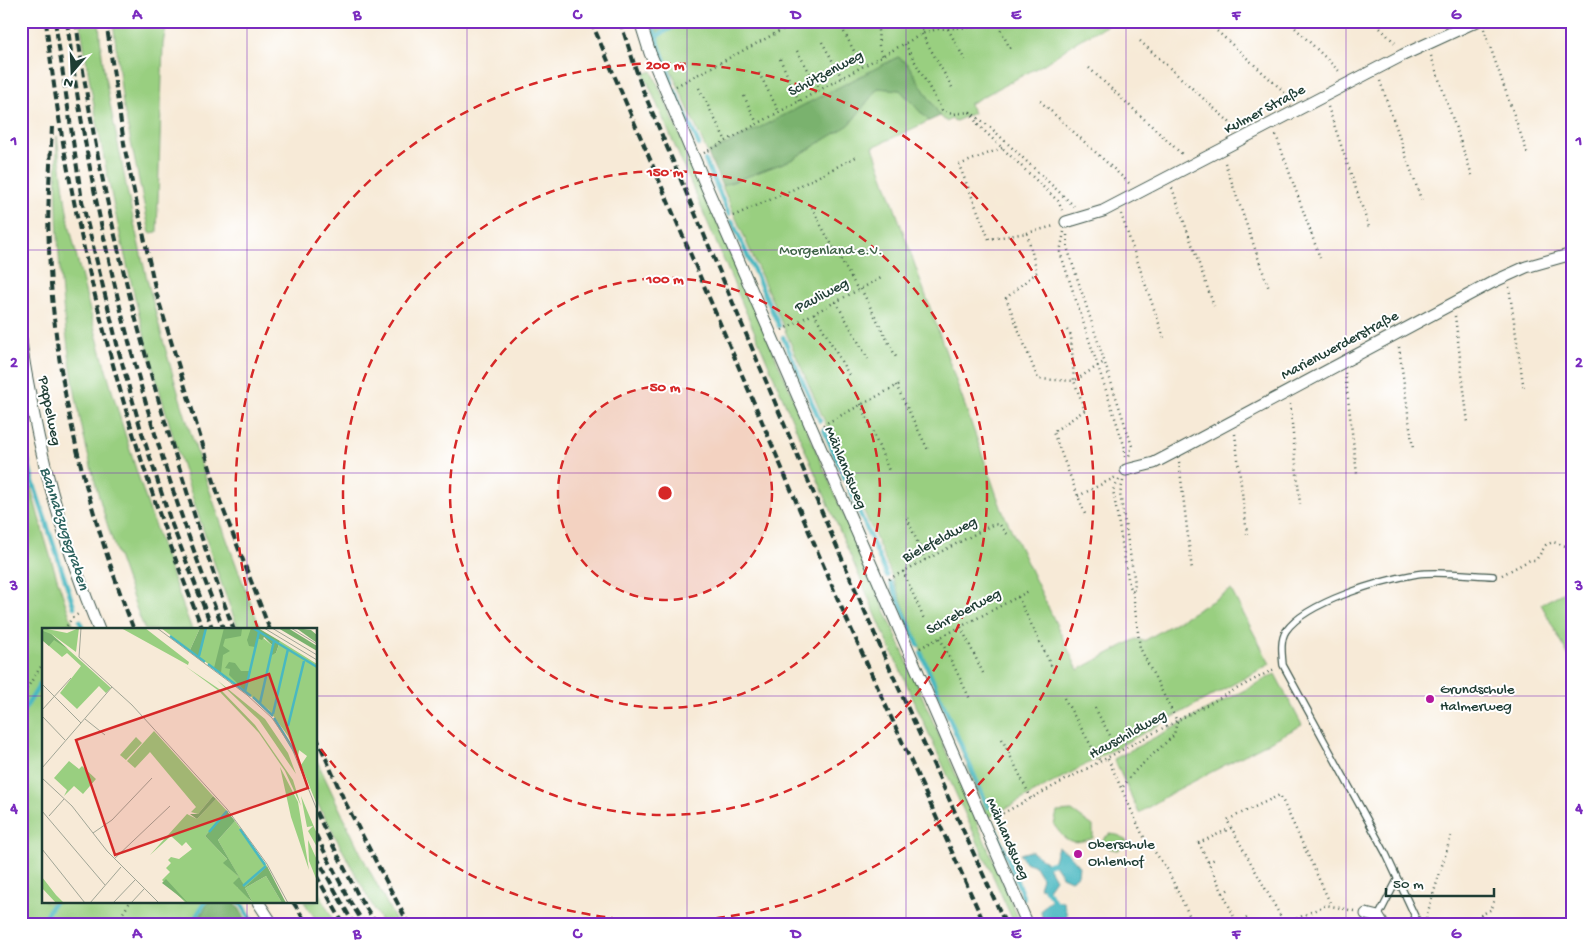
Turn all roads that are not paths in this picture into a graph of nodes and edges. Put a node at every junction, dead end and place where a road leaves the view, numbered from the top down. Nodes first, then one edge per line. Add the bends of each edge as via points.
1 (640, 21) edge
2 (1480, 24) edge
3 (1066, 222) road end
4 (1572, 254) edge
5 (21, 339) edge
6 (1126, 470) road end
7 (1493, 576) road end
8 (98, 628) edge
9 (1397, 880) junction
10 (259, 904) edge
11 (1366, 914) road end
12 (1381, 921) edge
13 (1421, 923) edge
14 (273, 925) edge
15 (1028, 925) edge

1 - 15 street, Mählandsweg via 665,90 721,221
2 - 3 street, Kulmer Straße via 1403,55 1117,204
4 - 6 street, Marienwerderstraße via 1508,275 1154,463
5 - 8 street, Pappelweg via 41,450 71,561
7 - 9 lane via 1418,574 1339,595 1297,620 1285,632 1281,650 1283,665
9 - 12 lane
9 - 13 lane
10 - 14 street
11 - 12 street

